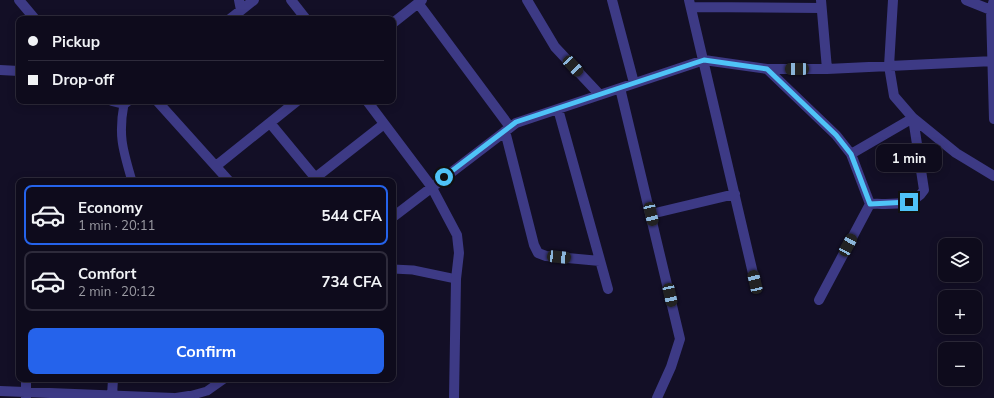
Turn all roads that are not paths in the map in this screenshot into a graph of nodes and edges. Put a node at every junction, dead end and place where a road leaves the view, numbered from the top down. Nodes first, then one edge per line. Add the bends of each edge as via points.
1 (19, 0) edge
2 (254, 0) edge
3 (291, 0) edge
4 (527, 0) edge
5 (612, 0) edge
6 (892, 0) edge
7 (966, 0) edge
8 (420, 2) edge
9 (690, 4) edge
10 (821, 4) edge
11 (240, 5) edge
12 (992, 5) edge
13 (32, 16) edge
14 (232, 16) edge
15 (304, 16) edge
16 (396, 21) edge
17 (704, 60) junction
18 (993, 61) edge
19 (889, 66) junction
20 (767, 69) junction
21 (827, 69) junction
22 (0, 70) edge
23 (16, 71) edge
24 (634, 83) junction
25 (620, 88) junction
26 (600, 95) junction
27 (994, 99) edge
28 (125, 104) edge
29 (161, 104) edge
30 (293, 104) edge
31 (369, 104) edge
32 (558, 109) junction
33 (913, 118) junction
34 (994, 119) edge
35 (270, 123) junction
36 (384, 124) junction
37 (508, 129) junction
38 (851, 154) junction
39 (216, 166) junction
40 (994, 176) edge
41 (131, 178) edge
42 (226, 178) edge
43 (314, 178) edge
44 (318, 178) edge
45 (431, 186) junction
46 (735, 194) junction
47 (870, 204) junction
48 (651, 214) junction
49 (396, 215) edge
50 (600, 261) junction
51 (396, 269) edge
52 (456, 279) junction
53 (755, 282) dead end
54 (608, 289) dead end
55 (819, 300) dead end
56 (26, 382) edge
57 (113, 382) edge
58 (220, 382) edge
59 (0, 392) edge
60 (26, 395) edge
61 (101, 396) edge
62 (112, 396) junction
63 (190, 397) edge
64 (175, 398) edge
65 (454, 398) edge
66 (657, 398) edge

1 - 13 street
2 - 11 street
3 - 15 street
4 - 26 street via 556,47
5 - 24 street
6 - 19 street
7 - 12 street
8 - 16 street
8 - 37 street
9 - 10 street
9 - 17 street
10 - 21 street
11 - 14 street
12 - 18 street
17 - 20 street
17 - 24 street
17 - 46 street
18 - 19 street
18 - 27 street
19 - 21 street
19 - 33 street via 894,96
20 - 21 street
20 - 38 street via 836,135
22 - 23 street
24 - 25 street
25 - 26 street
25 - 48 street
26 - 32 street
27 - 34 street
28 - 41 lane via 121,121 121,140
29 - 39 street
30 - 35 street
31 - 36 street
32 - 37 street via 516,122
32 - 50 street
33 - 38 street
33 - 40 street via 956,153
33 - 47 street via 924,190 919,198 909,202
35 - 39 street
35 - 43 street
36 - 44 street
36 - 45 street
37 - 45 street
37 - 50 street via 534,245 538,253
38 - 47 street
39 - 42 street
45 - 49 street
45 - 52 street via 457,235 459,253
46 - 48 street
46 - 53 street
47 - 55 street
48 - 66 street via 680,338
50 - 54 street
51 - 52 lane
52 - 65 street
56 - 60 street
57 - 62 street
58 - 63 lane via 207,391
59 - 60 street
60 - 61 street
61 - 62 street
62 - 64 street
63 - 64 street

